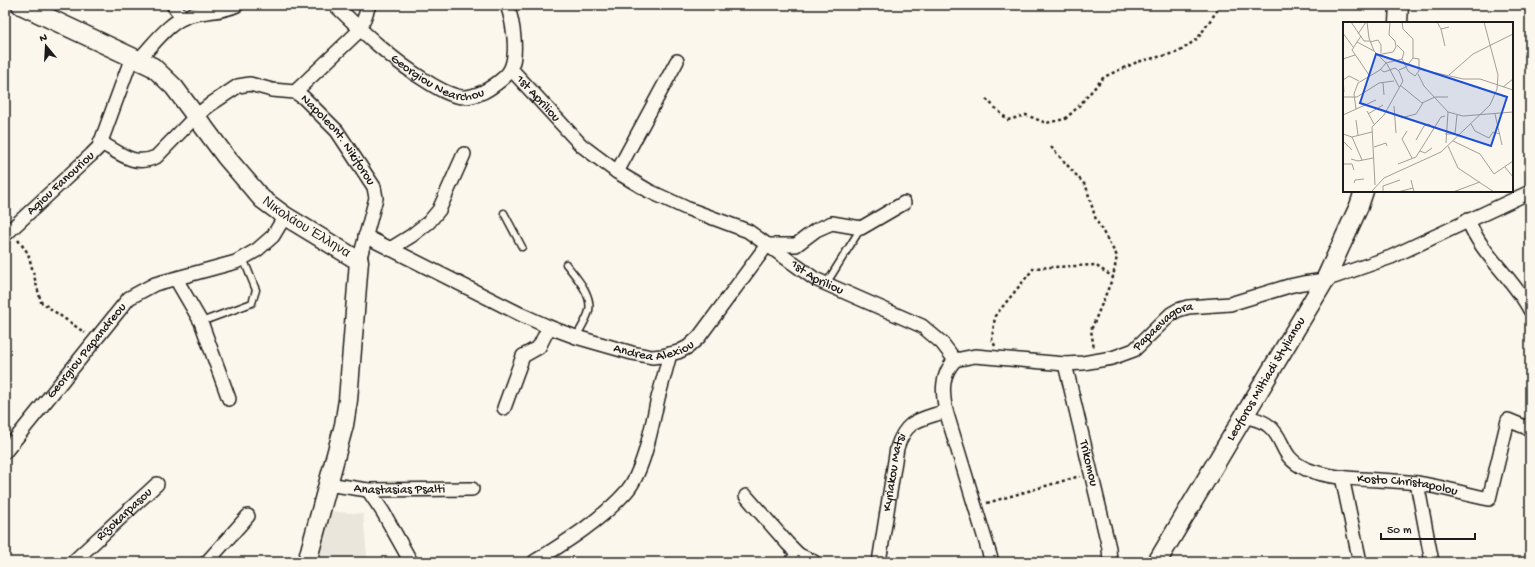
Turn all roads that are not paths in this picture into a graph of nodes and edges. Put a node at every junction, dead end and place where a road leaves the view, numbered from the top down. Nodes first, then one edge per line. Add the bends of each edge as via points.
1 (21, 5) edge
2 (173, 5) edge
3 (237, 5) edge
4 (335, 5) edge
5 (369, 5) edge
6 (508, 5) edge
7 (1398, 5) edge
8 (183, 18) junction
9 (1398, 22) edge
10 (360, 30) junction
11 (136, 59) junction
12 (676, 61) dead end
13 (511, 70) junction
14 (295, 92) junction
15 (196, 116) junction
16 (100, 142) junction
17 (464, 154) dead end
18 (617, 172) junction
19 (1364, 192) edge
20 (1530, 192) edge
21 (904, 203) dead end
22 (504, 213) dead end
23 (285, 216) junction
24 (1468, 220) junction
25 (861, 228) junction
26 (8, 232) edge
27 (365, 236) junction
28 (767, 245) junction
29 (522, 247) dead end
30 (390, 249) junction
31 (242, 258) junction
32 (359, 261) junction
33 (566, 264) dead end
34 (176, 279) junction
35 (1325, 280) junction
36 (826, 284) junction
37 (1530, 310) edge
38 (201, 322) junction
39 (549, 327) junction
40 (576, 337) junction
41 (670, 354) junction
42 (955, 360) junction
43 (1065, 364) junction
44 (229, 399) dead end
45 (504, 408) dead end
46 (946, 411) junction
47 (1244, 416) junction
48 (1530, 429) edge
49 (5, 452) edge
50 (1342, 477) junction
51 (1417, 483) junction
52 (157, 484) dead end
53 (327, 484) junction
54 (472, 489) dead end
55 (368, 490) junction
56 (746, 496) dead end
57 (248, 516) dead end
58 (795, 558) edge
59 (73, 562) edge
60 (207, 562) edge
61 (307, 562) edge
62 (411, 562) edge
63 (534, 562) edge
64 (814, 562) edge
65 (879, 562) edge
66 (992, 562) edge
67 (1110, 562) edge
68 (1157, 562) edge
69 (1360, 562) edge
70 (1432, 562) edge

1 - 11 street, Νικολάου Έλληνα
2 - 8 street
3 - 8 street
4 - 10 street, Georgiou Nearchou
5 - 10 street, Napoleont. Nikiforou
6 - 13 street via 513,30 514,52
7 - 9 street
8 - 11 street, Agiou Fanouriou
10 - 13 street, Georgiou Nearchou via 402,66 455,96 473,96 484,92
10 - 14 street, Napoleont. Nikiforou
11 - 15 street, Νικολάου Έλληνα via 164,76
11 - 16 street, Agiou Fanouriou
12 - 18 street
13 - 18 street, 1st Apriliou via 581,145
14 - 15 street, Napoleont. Nikiforou via 244,84
14 - 27 street, Napoleont. Nikiforou via 337,131 374,187 376,198
15 - 16 street, Napoleont. Nikiforou via 156,157 148,161 128,158
15 - 23 street, Νικολάου Έλληνα via 244,179 262,199
16 - 26 street, Agiou Fanouriou via 92,155
17 - 30 street via 438,210 429,222
18 - 28 street, 1st Apriliou via 649,191 686,208 748,231
19 - 35 street, Leoforos Miltiadi Stylianou
20 - 24 street, Papaevagora
21 - 25 street
22 - 29 lane
23 - 31 street, Georgiou Papandreou via 273,236 257,250
23 - 32 street, Νικολάου Έλληνα
24 - 35 street, Papaevagora via 1391,257
24 - 37 street via 1483,249 1516,287
25 - 28 street via 832,223 816,230 796,245
25 - 36 lane
27 - 30 street, Andrea Alexiou
27 - 32 street, Napoleont. Nikiforou
28 - 36 street, 1st Apriliou via 800,270
28 - 41 street, Andrea Alexiou via 699,337 688,347
30 - 39 street, Andrea Alexiou
31 - 34 street, Georgiou Papandreou
31 - 38 lane via 256,290 252,302
32 - 53 street, Νικολάου Έλληνα via 348,400 339,448
33 - 40 lane via 583,286 590,305
34 - 38 street
34 - 49 street, Georgiou Papandreou via 155,284 129,298
35 - 43 street, Papaevagora via 1303,282 1230,304 1178,310 1134,350 1112,358
35 - 47 street, Leoforos Miltiadi Stylianou
36 - 42 street, 1st Apriliou via 922,326 942,343
38 - 44 street
39 - 40 street, Andrea Alexiou
39 - 45 street via 539,347 523,356
40 - 41 street, Andrea Alexiou via 652,357
41 - 63 street via 645,452 637,474 626,492 599,517
42 - 43 street, Papaevagora via 975,356
42 - 46 street via 945,373 943,383
43 - 67 street, Trikomou via 1109,548
46 - 65 street, Kyriakou Matsi via 914,422 905,428 900,437
46 - 66 street
47 - 50 street, Kosto Christapolou via 1271,427 1289,458 1299,465
47 - 68 street, Leoforos Miltiadi Stylianou
48 - 51 street, Kosto Christapolou via 1508,420 1489,499
50 - 51 street, Kosto Christapolou
50 - 69 street
51 - 70 street
52 - 59 street, Rizokarpasou
53 - 55 street, Anastasias Psalti
53 - 61 street, Νικολάου Έλληνα
54 - 55 street, Anastasias Psalti
55 - 62 street
56 - 58 street via 788,544
57 - 60 street
58 - 64 street

